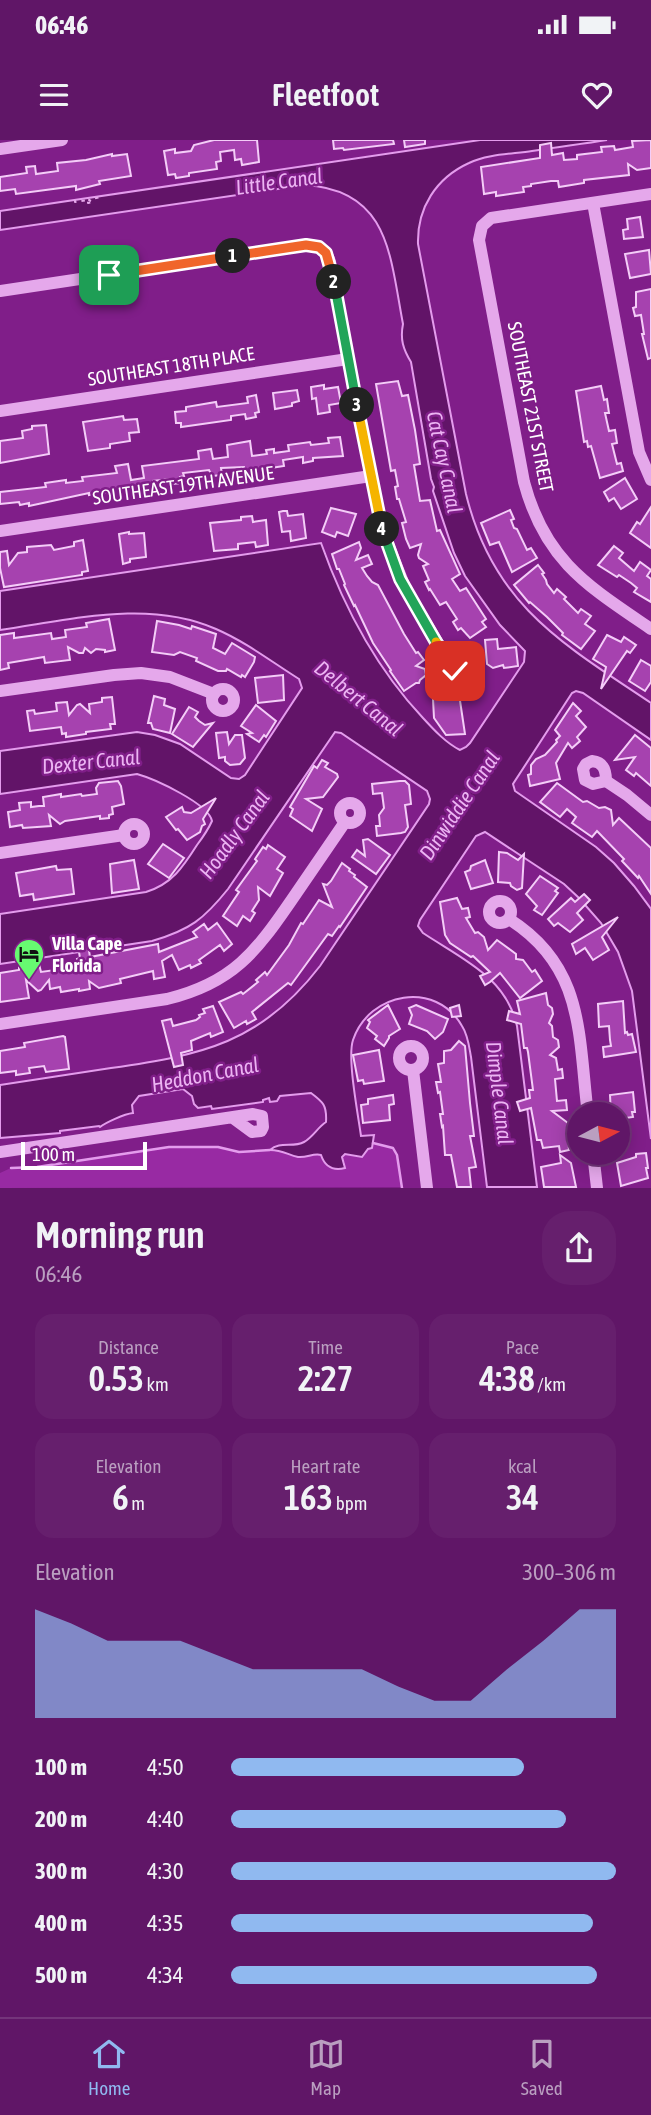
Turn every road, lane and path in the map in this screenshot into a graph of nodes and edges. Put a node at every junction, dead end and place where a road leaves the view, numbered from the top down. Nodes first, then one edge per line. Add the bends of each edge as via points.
1 (62, 140) edge
2 (0, 149) edge
3 (651, 194) edge
4 (100, 197) dead end
5 (75, 200) dead end
6 (593, 203) junction
7 (0, 291) edge
8 (348, 359) junction
9 (0, 411) edge
10 (371, 476) junction
11 (651, 480) edge
12 (0, 531) edge
13 (651, 629) edge
14 (444, 653) dead end
15 (0, 691) edge
16 (215, 694) dead end
17 (607, 781) dead end
18 (651, 815) edge
19 (345, 822) dead end
20 (124, 835) dead end
21 (0, 853) edge
22 (509, 919) dead end
23 (0, 1024) edge
24 (412, 1070) dead end
25 (586, 1102) edge
26 (233, 1118) dead end
27 (0, 1152) edge
28 (594, 1166) edge
29 (427, 1188) edge
30 (597, 1188) edge

1 - 2 street
3 - 6 street
4 - 5 path via 88,203
6 - 11 street via 639,448
6 - 13 street, SOUTHEAST 21ST STREET via 488,220 479,235 480,250 524,482 536,515 572,570
7 - 8 street via 306,245 319,247 328,257
8 - 9 street, SOUTHEAST 18TH PLACE
8 - 10 street
10 - 12 street, SOUTHEAST 19TH AVENUE
10 - 14 street via 397,571
15 - 16 street via 141,673 170,677
17 - 18 street
19 - 23 street via 262,943 213,983 167,999
20 - 21 street
22 - 25 street via 549,953 569,987
24 - 29 street
26 - 27 street
28 - 30 street

